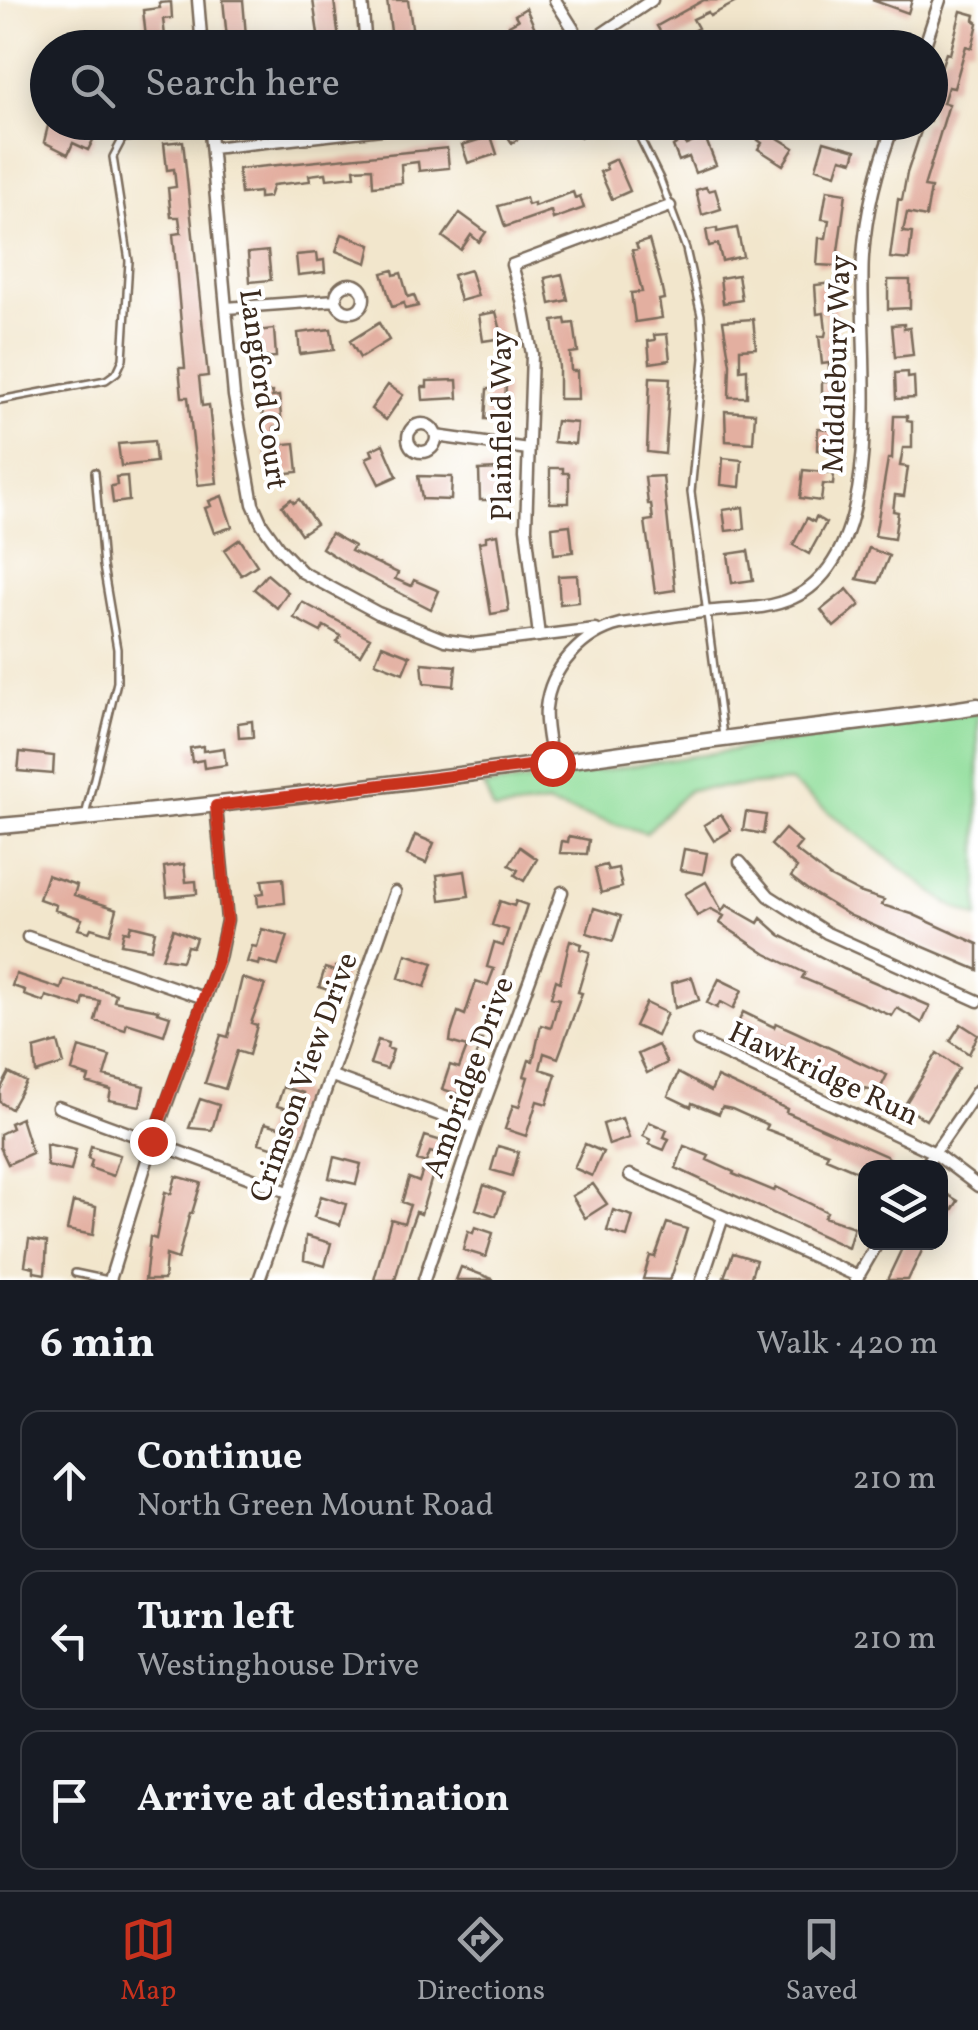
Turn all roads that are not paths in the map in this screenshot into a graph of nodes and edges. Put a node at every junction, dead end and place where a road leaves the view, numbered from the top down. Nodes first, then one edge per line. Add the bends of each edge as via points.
1 (198, 0) edge
2 (362, 0) edge
3 (555, 0) edge
4 (652, 0) edge
5 (940, 0) edge
6 (200, 30) edge
7 (364, 30) edge
8 (573, 30) edge
9 (608, 30) edge
10 (930, 30) edge
11 (122, 140) edge
12 (211, 140) edge
13 (270, 140) edge
14 (640, 140) edge
15 (889, 140) edge
16 (212, 148) junction
17 (670, 206) junction
18 (336, 300) dead end
19 (226, 308) junction
20 (0, 400) edge
21 (436, 436) dead end
22 (528, 448) junction
23 (95, 472) dead end
24 (706, 612) junction
25 (601, 629) junction
26 (539, 636) junction
27 (978, 706) edge
28 (723, 739) junction
29 (552, 763) junction
30 (216, 806) junction
31 (85, 819) junction
32 (0, 826) edge
33 (740, 862) dead end
34 (395, 892) dead end
35 (562, 892) dead end
36 (28, 937) dead end
37 (204, 998) junction
38 (978, 1001) edge
39 (698, 1041) dead end
40 (332, 1076) junction
41 (978, 1090) edge
42 (58, 1107) dead end
43 (475, 1128) junction
44 (152, 1141) junction
45 (933, 1152) junction
46 (928, 1160) edge
47 (630, 1175) dead end
48 (978, 1186) edge
49 (288, 1192) junction
50 (723, 1217) junction
51 (873, 1250) edge
52 (75, 1273) dead end
53 (857, 1278) edge
54 (109, 1280) edge
55 (259, 1280) edge
56 (424, 1280) edge
57 (702, 1280) edge

1 - 6 street
2 - 7 street
3 - 8 street
4 - 9 street
5 - 10 street
11 - 20 lane via 114,157 129,261 123,360 106,380
12 - 16 street, Langford Court
13 - 16 street
14 - 17 lane
15 - 24 street, Middlebury Way via 863,254 864,446 845,539 826,574 795,597
16 - 19 street, Langford Court
17 - 22 street, Plainfield Way via 512,265 532,354
17 - 24 lane via 701,314 704,358 691,492
18 - 19 street
19 - 26 street, Langford Court via 254,504 302,572 445,640 473,644
21 - 22 street
22 - 26 street, Plainfield Way via 526,528
23 - 31 lane via 117,682
24 - 25 street, Middlebury Way
24 - 28 lane
25 - 26 street, Langford Court
25 - 29 street via 584,639 553,685 546,709
27 - 28 street
28 - 29 street
29 - 30 street
30 - 31 street
30 - 37 street via 227,920
31 - 32 street
33 - 38 street via 769,896 828,933
34 - 40 street, Crimson View Drive
35 - 43 street, Ambridge Drive
36 - 37 street
37 - 44 street
39 - 45 street, Hawkridge Run
40 - 43 street
40 - 49 street, Crimson View Drive
41 - 45 street
42 - 44 street
43 - 56 street, Ambridge Drive
44 - 49 street
44 - 54 street
45 - 46 street
45 - 48 street, Hawkridge Run
47 - 50 street
49 - 55 street, Crimson View Drive
50 - 53 street
50 - 57 street
51 - 53 street
52 - 54 lane

